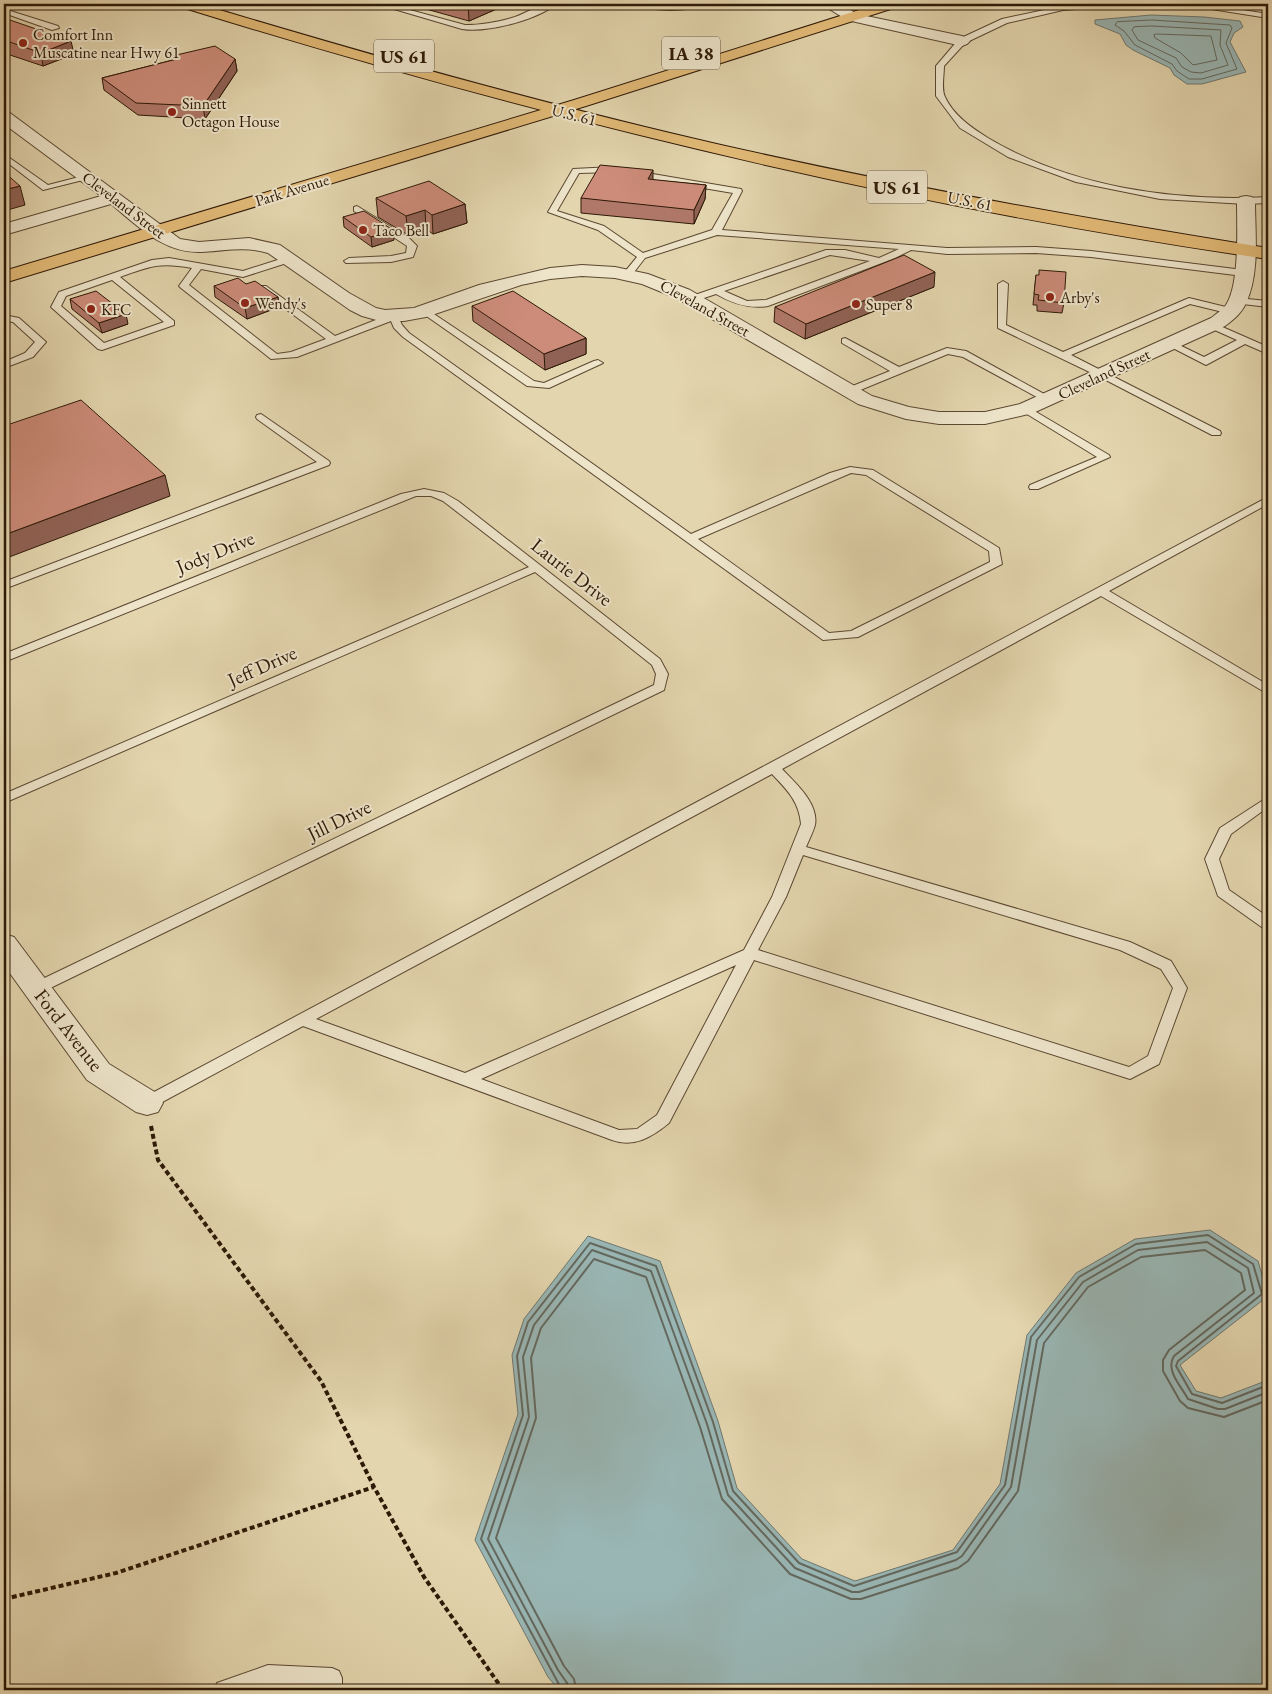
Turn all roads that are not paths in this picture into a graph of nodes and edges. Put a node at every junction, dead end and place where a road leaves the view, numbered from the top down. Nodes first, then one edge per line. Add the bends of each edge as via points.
1 (186, 4) edge
2 (230, 4) edge
3 (381, 4) edge
4 (552, 4) edge
5 (642, 4) edge
6 (699, 4) edge
7 (892, 4) edge
8 (1114, 4) edge
9 (1162, 4) edge
10 (834, 6) edge
11 (853, 10) edge
12 (4, 11) edge
13 (19, 16) junction
14 (1268, 16) edge
15 (4, 22) edge
16 (55, 28) dead end
17 (962, 41) junction
18 (609, 78) dead end
19 (580, 102) junction
20 (553, 103) junction
21 (528, 104) junction
22 (4, 116) edge
23 (4, 156) edge
24 (87, 178) junction
25 (113, 198) junction
26 (1268, 200) edge
27 (1246, 201) junction
28 (358, 209) dead end
29 (140, 219) junction
30 (4, 230) edge
31 (155, 231) junction
32 (716, 232) junction
33 (1268, 238) edge
34 (1245, 243) junction
35 (908, 248) junction
36 (1268, 254) edge
37 (642, 256) junction
38 (290, 259) junction
39 (4, 260) edge
40 (880, 260) junction
41 (349, 261) dead end
42 (199, 265) junction
43 (1242, 273) junction
44 (628, 274) junction
45 (113, 276) junction
46 (4, 277) edge
47 (250, 279) junction
48 (1003, 284) dead end
49 (716, 290) junction
50 (692, 299) junction
51 (1268, 304) edge
52 (1234, 306) junction
53 (425, 311) junction
54 (394, 316) junction
55 (4, 318) edge
56 (1211, 325) junction
57 (333, 339) junction
58 (1245, 340) junction
59 (845, 341) dead end
60 (1170, 344) junction
61 (1268, 351) edge
62 (1061, 356) junction
63 (598, 363) dead end
64 (4, 365) edge
65 (898, 371) junction
66 (1104, 375) junction
67 (849, 391) junction
68 (1050, 400) junction
69 (1026, 409) junction
70 (261, 418) dead end
71 (1216, 432) dead end
72 (1034, 487) dead end
73 (441, 494) joint
74 (1268, 500) edge
75 (690, 539) junction
76 (536, 568) junction
77 (4, 586) edge
78 (1101, 591) junction
79 (4, 658) edge
80 (660, 687) joint
81 (1268, 690) edge
82 (774, 768) junction
83 (4, 799) edge
84 (1268, 801) edge
85 (798, 849) junction
86 (1268, 924) edge
87 (4, 944) edge
88 (750, 953) junction
89 (36, 989) junction
90 (302, 1020) junction
91 (465, 1080) junction
92 (147, 1102) joint
93 (224, 1690) edge
94 (332, 1690) edge

1 - 21 main road, US 61 via 354,56
2 - 20 main road, US 61
3 - 4 lane via 464,28 504,24
5 - 6 lane via 664,9
7 - 11 main road, IA 38
8 - 17 lane via 1063,8 1005,21
9 - 14 lane via 1205,6
10 - 11 main road, IA 38
10 - 18 main road, IA 38
11 - 17 street
11 - 19 main road, IA 38
12 - 13 lane
13 - 15 lane
13 - 16 lane
17 - 27 lane via 940,66 940,96 964,126 1011,156 1079,180 1151,194
19 - 20 main road, Park Avenue
19 - 34 main road, U.S. 61 / US 61 via 864,166
20 - 21 main road, U.S. 61 / US 61
20 - 31 main road, Park Avenue
20 - 34 main road, U.S. 61 / US 61 via 855,178 1040,214
21 - 29 main road, Park Avenue
22 - 24 street, Cleveland Street
23 - 24 lane via 46,188
24 - 25 street, Cleveland Street
25 - 29 street, Cleveland Street
25 - 30 street
26 - 27 lane
27 - 34 street
28 - 41 lane via 406,240 413,250 410,255 390,259
29 - 31 street, Cleveland Street
29 - 39 main road, Park Avenue
31 - 38 street, Cleveland Street via 176,244 259,244 274,248
31 - 46 main road, Park Avenue
32 - 35 lane
32 - 37 lane
32 - 37 lane via 738,191 611,170 576,171 552,212 601,228
33 - 34 main road, U.S. 61 / US 61
34 - 36 main road, U.S. 61 / US 61
34 - 43 street
35 - 40 lane
35 - 43 lane via 1064,252
37 - 44 lane
38 - 47 lane
38 - 54 street, Cleveland Street via 359,307 379,315
40 - 49 lane via 829,252
40 - 49 lane via 768,303 735,302
42 - 45 lane via 170,260
42 - 47 lane
42 - 57 lane via 184,286 275,356 293,355
43 - 52 street
44 - 50 street, Cleveland Street via 662,283
44 - 53 street, Cleveland Street via 573,270 544,273
45 - 45 lane via 62,294 56,307 102,347 171,323
47 - 57 lane
48 - 62 lane via 1001,326
49 - 50 lane
50 - 67 street, Cleveland Street
51 - 52 lane
52 - 56 street, Cleveland Street
52 - 62 lane via 1189,301
53 - 54 street, Cleveland Street
53 - 63 lane via 531,384 545,386
54 - 57 lane
54 - 75 lane via 397,326 406,335
55 - 64 lane via 16,320 41,342 29,356
56 - 58 lane
56 - 60 street, Cleveland Street
58 - 60 lane via 1205,361
58 - 61 lane
59 - 65 lane
60 - 66 street, Cleveland Street
62 - 66 lane
65 - 67 lane
65 - 68 lane via 947,352 966,354
66 - 68 street, Cleveland Street
66 - 71 lane
67 - 69 street, Cleveland Street via 884,408 939,418 985,418
68 - 69 street, Cleveland Street
69 - 72 lane via 1105,457
70 - 77 lane via 325,463
73 - 76 lane, Laurie Drive
73 - 79 lane, Jody Drive via 422,491 405,496
74 - 78 lane
75 - 75 lane via 850,470 869,472 995,550 996,564 854,634 827,636
76 - 80 lane, Laurie Drive via 656,662 663,670
76 - 83 lane, Jeff Drive
78 - 81 lane
78 - 82 lane
80 - 89 lane, Jill Drive
82 - 85 lane via 801,797 808,812 808,824
82 - 90 lane
84 - 86 lane via 1225,830 1212,859 1223,893
85 - 88 lane via 779,897
85 - 88 lane via 1125,946 1166,965 1180,988 1154,1060 1130,1073
87 - 89 street, Ford Avenue
88 - 91 lane
88 - 91 lane via 664,1119 648,1132 633,1138 618,1136
89 - 92 street, Ford Avenue via 98,1072
90 - 91 lane
90 - 92 lane
93 - 94 lane via 268,1675 332,1678

